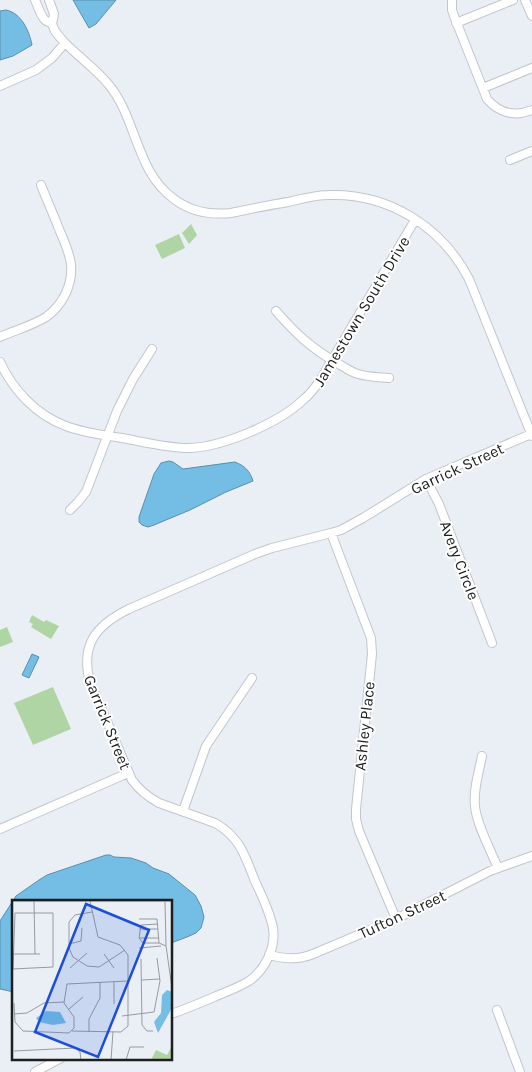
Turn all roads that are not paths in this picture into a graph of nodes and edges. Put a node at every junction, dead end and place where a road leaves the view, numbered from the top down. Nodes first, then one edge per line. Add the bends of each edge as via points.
1 (35, 0) edge
2 (49, 0) edge
3 (452, 0) edge
4 (513, 0) edge
5 (525, 0) edge
6 (532, 16) edge
7 (456, 23) junction
8 (52, 24) junction
9 (66, 43) junction
10 (532, 68) edge
11 (0, 86) edge
12 (483, 88) junction
13 (532, 110) edge
14 (532, 151) edge
15 (510, 160) dead end
16 (41, 185) dead end
17 (415, 220) junction
18 (276, 310) dead end
19 (0, 336) edge
20 (152, 349) dead end
21 (332, 360) junction
22 (0, 362) edge
23 (388, 378) dead end
24 (532, 435) edge
25 (106, 436) junction
26 (426, 479) junction
27 (70, 510) dead end
28 (331, 533) junction
29 (492, 643) dead end
30 (252, 678) dead end
31 (482, 756) dead end
32 (128, 773) junction
33 (183, 811) junction
34 (0, 828) edge
35 (532, 856) edge
36 (498, 868) junction
37 (396, 919) junction
38 (269, 955) junction
39 (497, 1010) dead end
40 (172, 1014) edge
41 (57, 1060) edge
42 (35, 1072) edge
43 (520, 1072) edge

1 - 8 street via 42,17
2 - 8 street via 54,14
3 - 7 street
4 - 7 street
5 - 6 street
7 - 12 street
8 - 9 street
9 - 11 street via 36,70
9 - 17 street via 114,91 152,174 164,191 183,206 205,213 223,214 313,196 341,195 385,204
10 - 12 street
12 - 13 street via 490,102 503,111 518,114
14 - 15 street
16 - 19 street via 69,256 69,285 60,303 46,316
17 - 21 street, Jamestown South Drive
17 - 24 street via 443,242 466,274
18 - 21 street via 297,335
20 - 25 street via 133,379
21 - 23 street via 360,374
21 - 25 street, Jamestown South Drive via 311,393 289,412 223,442 201,447 176,447
22 - 25 street, Jamestown South Drive via 18,391 44,414 66,426
24 - 26 street, Garrick Street
25 - 27 street via 86,492
26 - 28 street, Garrick Street via 357,522
26 - 29 street, Avery Circle via 439,504
28 - 32 street, Garrick Street via 255,554 129,609 102,626 89,648 87,670
28 - 37 street, Ashley Place via 372,642 357,823
30 - 33 street via 206,746
31 - 36 street via 474,806
32 - 33 street, Garrick Street via 145,795
32 - 34 street
33 - 38 street, Garrick Street via 215,823 238,842 272,922
35 - 36 street, Tufton Street
36 - 37 street, Tufton Street
37 - 38 street, Tufton Street via 305,957 287,959
38 - 40 street, Garrick Street via 261,969 248,981
39 - 43 street
41 - 42 street

